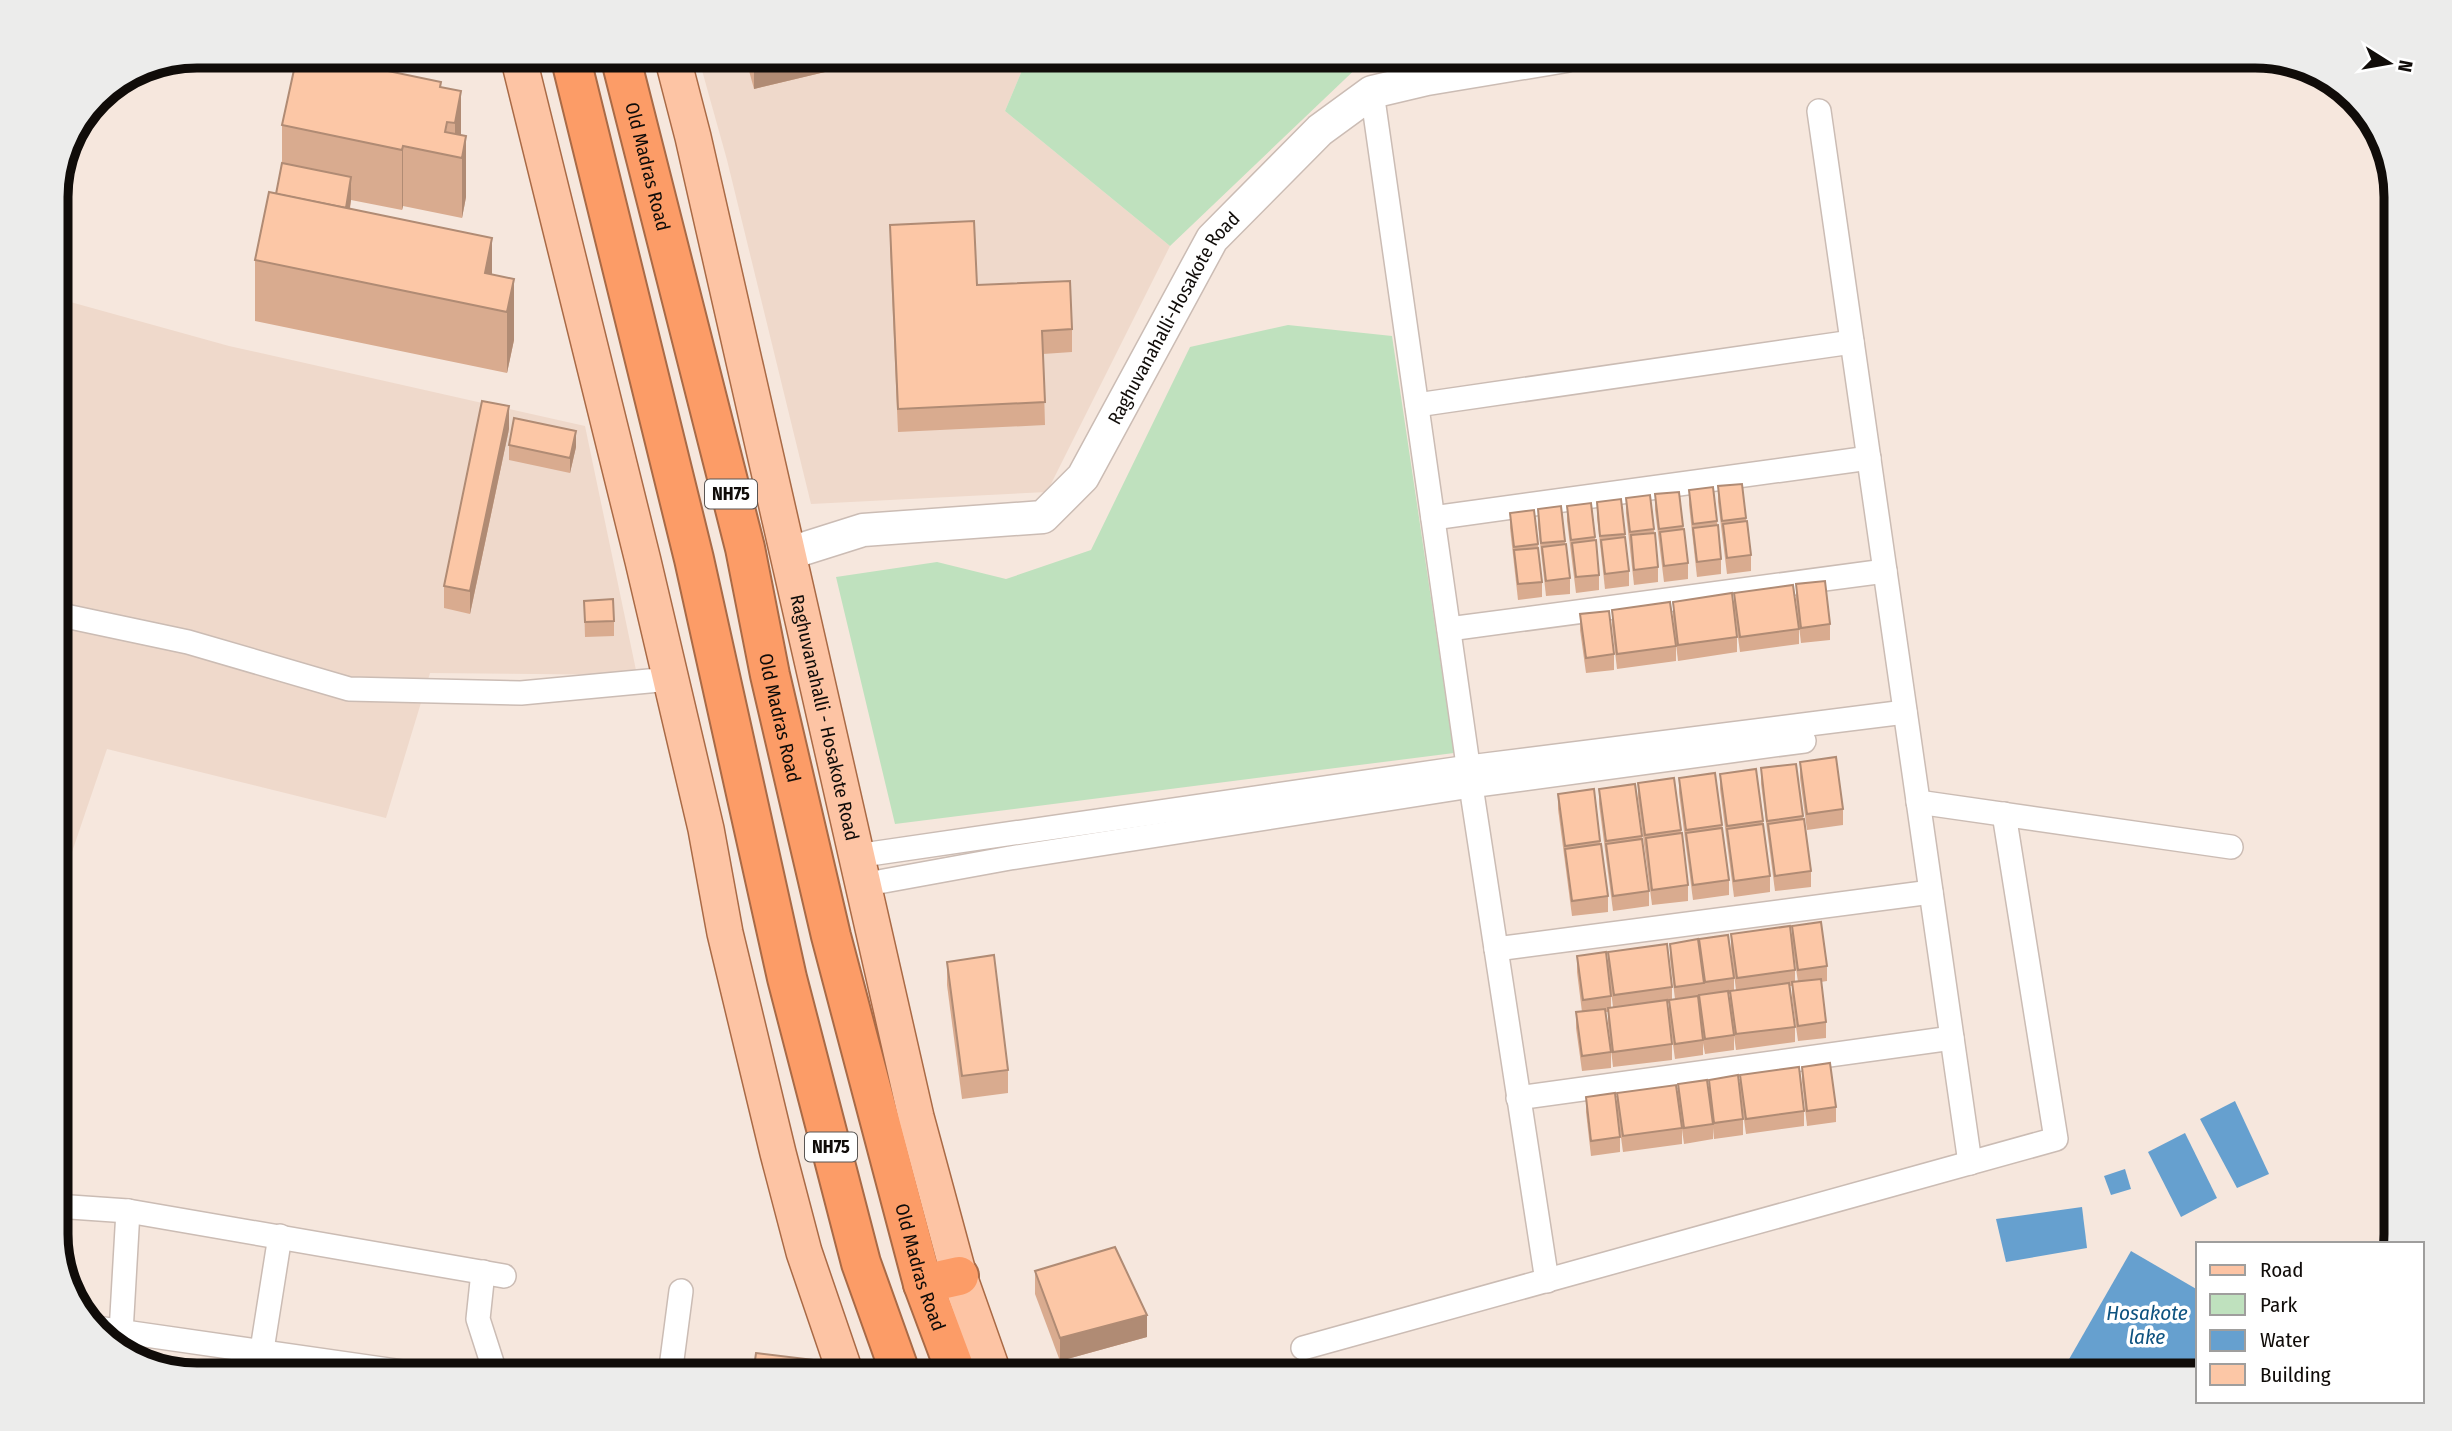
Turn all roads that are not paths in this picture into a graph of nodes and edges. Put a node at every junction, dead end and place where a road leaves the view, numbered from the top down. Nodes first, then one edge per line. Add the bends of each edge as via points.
1 (1491, 68) edge
2 (521, 69) edge
3 (573, 69) edge
4 (623, 69) edge
5 (675, 69) edge
6 (1372, 92) junction
7 (1819, 111) dead end
8 (1852, 342) junction
9 (1417, 405) junction
10 (1869, 458) junction
11 (1433, 518) junction
12 (787, 554) junction
13 (1885, 571) junction
14 (69, 617) edge
15 (1449, 629) junction
16 (670, 679) junction
17 (1907, 720) junction
18 (1470, 777) junction
19 (1919, 802) junction
20 (2004, 814) junction
21 (2231, 847) dead end
22 (859, 871) junction
23 (1931, 892) junction
24 (1496, 949) junction
25 (1952, 1038) junction
26 (1518, 1098) junction
27 (1970, 1163) junction
28 (69, 1207) edge
29 (128, 1211) junction
30 (280, 1236) junction
31 (941, 1280) junction
32 (1547, 1281) junction
33 (681, 1291) dead end
34 (121, 1337) edge
35 (126, 1340) edge
36 (1303, 1348) dead end
37 (261, 1352) junction
38 (259, 1363) edge
39 (339, 1363) edge
40 (492, 1363) edge
41 (672, 1363) edge
42 (842, 1363) edge
43 (897, 1363) edge
44 (955, 1363) edge
45 (987, 1363) edge

1 - 6 main road, Raghuvanahalli-Hosakote Road
2 - 16 main road
3 - 43 highway, NH75 via 694,559 772,916 861,1263
4 - 31 highway, Old Madras Road / NH75 via 745,548 831,936
5 - 12 main road, Raghuvanahalli - Hosakote Road
6 - 9 street
6 - 12 main road, Raghuvanahalli-Hosakote Road via 1320,130 1212,239 1083,477 1043,517 863,530
7 - 8 street
8 - 9 street
8 - 10 street
9 - 11 street
10 - 11 street
10 - 13 street
11 - 15 street
12 - 22 main road, Raghuvanahalli - Hosakote Road
13 - 15 street
13 - 17 street
14 - 16 street via 188,642 349,689 521,692
15 - 18 street
16 - 42 main road via 778,1153 804,1252
17 - 18 street
17 - 19 street
18 - 22 street
18 - 24 street
19 - 20 street
19 - 23 street
20 - 21 street
20 - 27 street via 2056,1139
22 - 31 main road, Raghuvanahalli - Hosakote Road via 916,1117
23 - 24 street
23 - 25 street
24 - 26 street
25 - 26 street
25 - 27 street
26 - 32 street
27 - 32 street
28 - 29 street
29 - 30 street
29 - 34 street
30 - 37 street
30 - 40 street via 494,1274 478,1319
31 - 44 highway, Old Madras Road / NH75
31 - 45 main road, Raghuvanahalli - Hosakote Road
32 - 36 street
33 - 41 street
35 - 37 street
37 - 38 street
37 - 39 street

